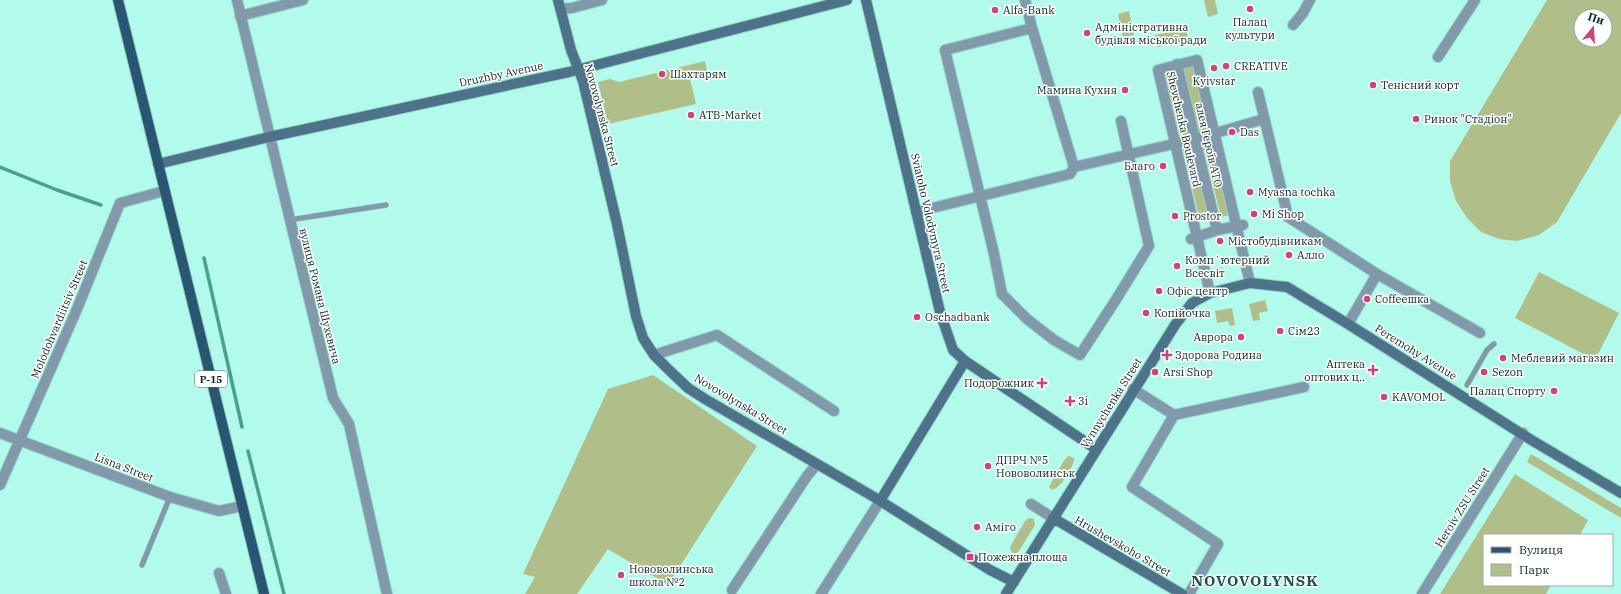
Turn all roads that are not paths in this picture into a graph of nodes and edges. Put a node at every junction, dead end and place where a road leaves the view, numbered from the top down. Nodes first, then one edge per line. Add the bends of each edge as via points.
1 (118, 0) edge
2 (237, 0) edge
3 (303, 0) edge
4 (602, 0) edge
5 (847, 0) edge
6 (866, 0) edge
7 (1025, 0) edge
8 (1310, 0) edge
9 (1475, 0) edge
10 (560, 4) edge
11 (240, 16) junction
12 (1293, 25) dead end
13 (1032, 28) junction
14 (1438, 57) dead end
15 (1177, 64) junction
16 (578, 69) junction
17 (1258, 92) dead end
18 (1264, 119) junction
19 (1121, 121) dead end
20 (1215, 134) junction
21 (269, 137) junction
22 (1195, 139) junction
23 (1175, 142) junction
24 (1129, 154) junction
25 (158, 164) junction
26 (1074, 167) junction
27 (164, 191) junction
28 (980, 196) junction
29 (386, 205) dead end
30 (916, 212) junction
31 (289, 220) junction
32 (1241, 226) junction
33 (1217, 230) junction
34 (1194, 237) junction
35 (1377, 274) junction
36 (1250, 283) junction
37 (1230, 287) joint
38 (1210, 293) junction
39 (1348, 324) junction
40 (1480, 333) dead end
41 (1494, 344) dead end
42 (654, 355) junction
43 (964, 361) junction
44 (1467, 385) dead end
45 (1304, 387) dead end
46 (1133, 389) junction
47 (834, 411) dead end
48 (1174, 415) junction
49 (0, 433) edge
50 (1522, 433) junction
51 (19, 441) junction
52 (1096, 449) junction
53 (817, 464) junction
54 (0, 485) edge
55 (1621, 493) edge
56 (170, 497) junction
57 (880, 501) junction
58 (1032, 504) dead end
59 (242, 506) junction
60 (1053, 518) junction
61 (142, 565) dead end
62 (219, 573) dead end
63 (1014, 582) junction
64 (732, 590) dead end
65 (226, 594) edge
66 (264, 594) edge
67 (387, 594) edge
68 (821, 594) edge
69 (1006, 594) edge
70 (1182, 594) edge
71 (1189, 594) edge
72 (1422, 594) edge

1 - 25 main road, Р-15
2 - 11 street, вулиця Романа Шухевича
3 - 11 street
4 - 10 street via 572,8
5 - 16 street, Druzhby Avenue
6 - 30 street, Sviatoho Volodymyra Street
7 - 13 street
8 - 12 street
9 - 14 street
10 - 16 street, Novovolynska Street
11 - 21 street, вулиця Романа Шухевича
13 - 26 street
13 - 28 street via 945,50
15 - 20 street, Shevchenka Boulevard via 1197,60
15 - 22 street, алея Героїв АТО
15 - 23 street, Shevchenka Boulevard via 1158,70
16 - 21 street, Druzhby Avenue
16 - 42 street, Novovolynska Street via 617,224 636,316 643,338
17 - 18 street
18 - 20 street
18 - 35 street via 1288,217
19 - 24 street
20 - 22 street
20 - 32 street, Shevchenka Boulevard
21 - 25 street, Druzhby Avenue
21 - 31 street, вулиця Романа Шухевича
22 - 23 street
22 - 33 street, алея Героїв АТО
23 - 24 street
23 - 34 street, Shevchenka Boulevard
24 - 26 street
24 - 28 street via 1149,246 1080,355 1054,340 1027,319 1002,294
25 - 27 main road, Р-15
26 - 28 street via 1070,174
27 - 51 street, Molodohvardiitsiv Street via 120,203
27 - 59 main road, Р-15
28 - 30 street
29 - 31 lane
30 - 43 street, Sviatoho Volodymyra Street via 948,339 952,350
31 - 67 street, вулиця Романа Шухевича via 333,398 349,424
32 - 33 street
32 - 36 street, Shevchenka Boulevard
33 - 34 street
34 - 38 street, Shevchenka Boulevard
35 - 39 street
35 - 40 street
36 - 37 street, Peremohy Avenue
36 - 39 street, Peremohy Avenue via 1287,287
37 - 38 street, Vynnychenka Street
38 - 46 street, Vynnychenka Street via 1192,303
39 - 50 street, Peremohy Avenue
41 - 44 lane via 1487,350
42 - 47 street via 716,335
42 - 53 street, Novovolynska Street via 688,388
43 - 52 street, Sviatoho Volodymyra Street
43 - 57 street
45 - 48 street
46 - 48 street
46 - 52 street, Vynnychenka Street
48 - 71 street via 1132,487 1218,544
49 - 51 street, Lisna Street
50 - 55 street, Peremohy Avenue
50 - 72 street, Heroiv ZSU Street
51 - 54 street, Molodohvardiitsiv Street
51 - 56 street, Lisna Street
52 - 60 street, Vynnychenka Street
53 - 57 street, Novovolynska Street
53 - 64 street
56 - 59 street, Lisna Street via 219,511
56 - 61 lane
57 - 63 street, Novovolynska Street via 990,570
57 - 68 street
58 - 60 street
59 - 66 main road, Р-15
60 - 63 street, Vynnychenka Street
60 - 70 street, Hrushevskoho Street
62 - 65 street
63 - 69 street, Vynnychenka Street

